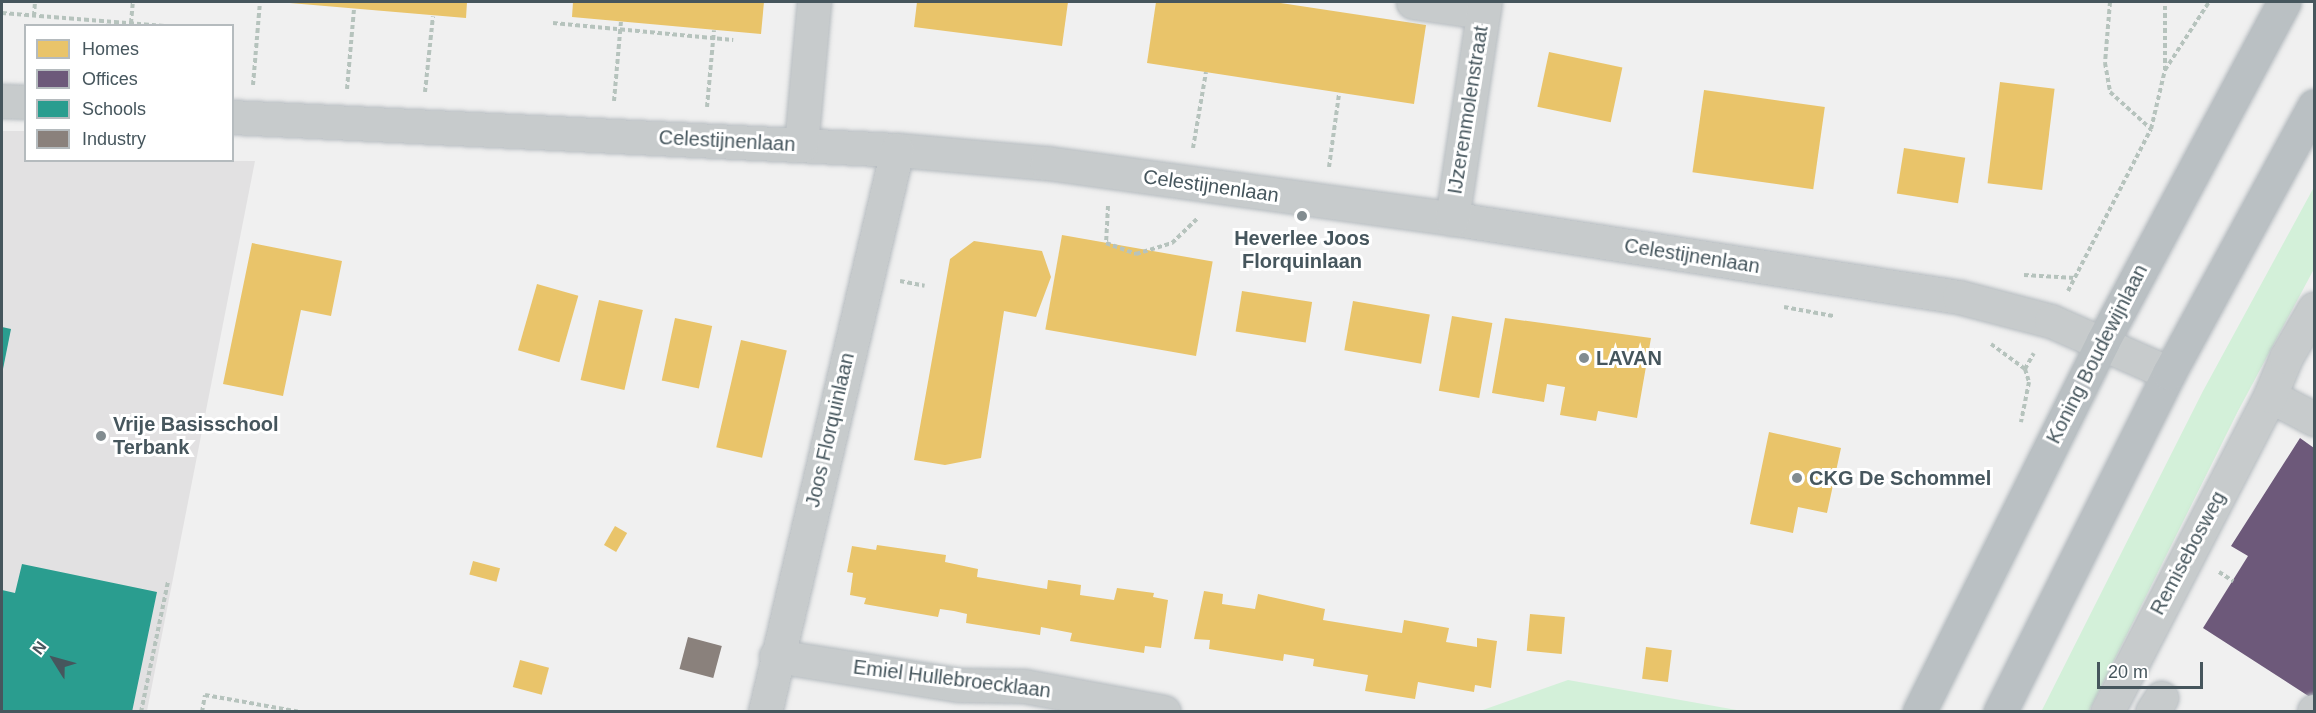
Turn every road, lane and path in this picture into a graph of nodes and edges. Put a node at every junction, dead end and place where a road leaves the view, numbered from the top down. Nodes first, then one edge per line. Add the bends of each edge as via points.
1 (35, 2) edge
2 (133, 2) edge
3 (260, 2) edge
4 (814, 2) edge
5 (1413, 2) edge
6 (2110, 2) edge
7 (2165, 2) edge
8 (2209, 2) edge
9 (2284, 2) edge
10 (1484, 7) edge
11 (354, 9) dead end
12 (2, 13) edge
13 (433, 15) dead end
14 (34, 16) junction
15 (621, 21) dead end
16 (131, 23) junction
17 (553, 23) dead end
18 (142, 24) edge
19 (620, 29) junction
20 (714, 30) dead end
21 (713, 38) junction
22 (732, 40) dead end
23 (2165, 70) junction
24 (1206, 72) dead end
25 (1339, 94) dead end
26 (2, 100) edge
27 (24, 102) edge
28 (2314, 106) edge
29 (241, 118) edge
30 (344, 122) junction
31 (421, 126) junction
32 (2151, 129) junction
33 (611, 135) junction
34 (704, 140) junction
35 (801, 145) junction
36 (897, 150) junction
37 (1186, 183) junction
38 (1109, 201) dead end
39 (1324, 202) junction
40 (1203, 214) dead end
41 (1452, 219) junction
42 (2025, 276) dead end
43 (2074, 278) junction
44 (890, 279) dead end
45 (925, 286) dead end
46 (2069, 289) dead end
47 (2314, 309) edge
48 (2103, 341) junction
49 (1997, 346) dead end
50 (2030, 360) dead end
51 (2025, 369) junction
52 (2169, 373) junction
53 (2270, 396) junction
54 (2314, 419) edge
55 (2015, 434) dead end
56 (2213, 568) dead end
57 (2233, 581) dead end
58 (168, 582) dead end
59 (776, 656) junction
60 (141, 711) edge
61 (202, 711) edge
62 (300, 711) edge
63 (765, 711) edge
64 (1164, 711) edge
65 (1919, 711) edge
66 (2000, 711) edge
67 (2108, 711) edge

1 - 14 path
2 - 16 path
3 - 29 path
4 - 35 street
5 - 10 street
6 - 32 path via 2105,63 2110,92
7 - 23 path
8 - 23 path
9 - 48 highway, Koning Boudewijnlaan
10 - 41 street, IJzerenmolenstraat
11 - 30 path
12 - 14 path
13 - 31 path
14 - 16 path
15 - 19 path
16 - 18 path
17 - 19 path
19 - 21 path
19 - 33 path
20 - 21 path
21 - 22 path
21 - 34 path
23 - 32 path
24 - 37 path
25 - 39 path
26 - 27 street
28 - 52 highway
29 - 30 street, Celestijnenlaan
30 - 31 street, Celestijnenlaan
31 - 33 street, Celestijnenlaan
32 - 43 path
33 - 34 street, Celestijnenlaan
34 - 35 street, Celestijnenlaan
35 - 36 street, Celestijnenlaan
36 - 37 street, Celestijnenlaan via 1047,163
36 - 59 street, Joos Florquinlaan
37 - 39 street, Celestijnenlaan
38 - 40 path via 1106,243 1136,254 1172,243
39 - 41 street, Celestijnenlaan
41 - 48 street, Celestijnenlaan via 1959,297 2018,310
42 - 43 path
43 - 46 path
44 - 45 path
47 - 53 street, Remisebosweg via 2286,357
48 - 52 street, Celestijnenlaan
48 - 65 highway, Koning Boudewijnlaan
49 - 51 path
50 - 51 path
51 - 55 path via 2028,402
52 - 66 highway
53 - 54 street
53 - 67 street, Remisebosweg
56 - 57 path
58 - 60 path
59 - 63 street, Joos Florquinlaan
59 - 64 street, Emiel Hullebroecklaan via 960,685 1023,686
61 - 62 path via 205,695

